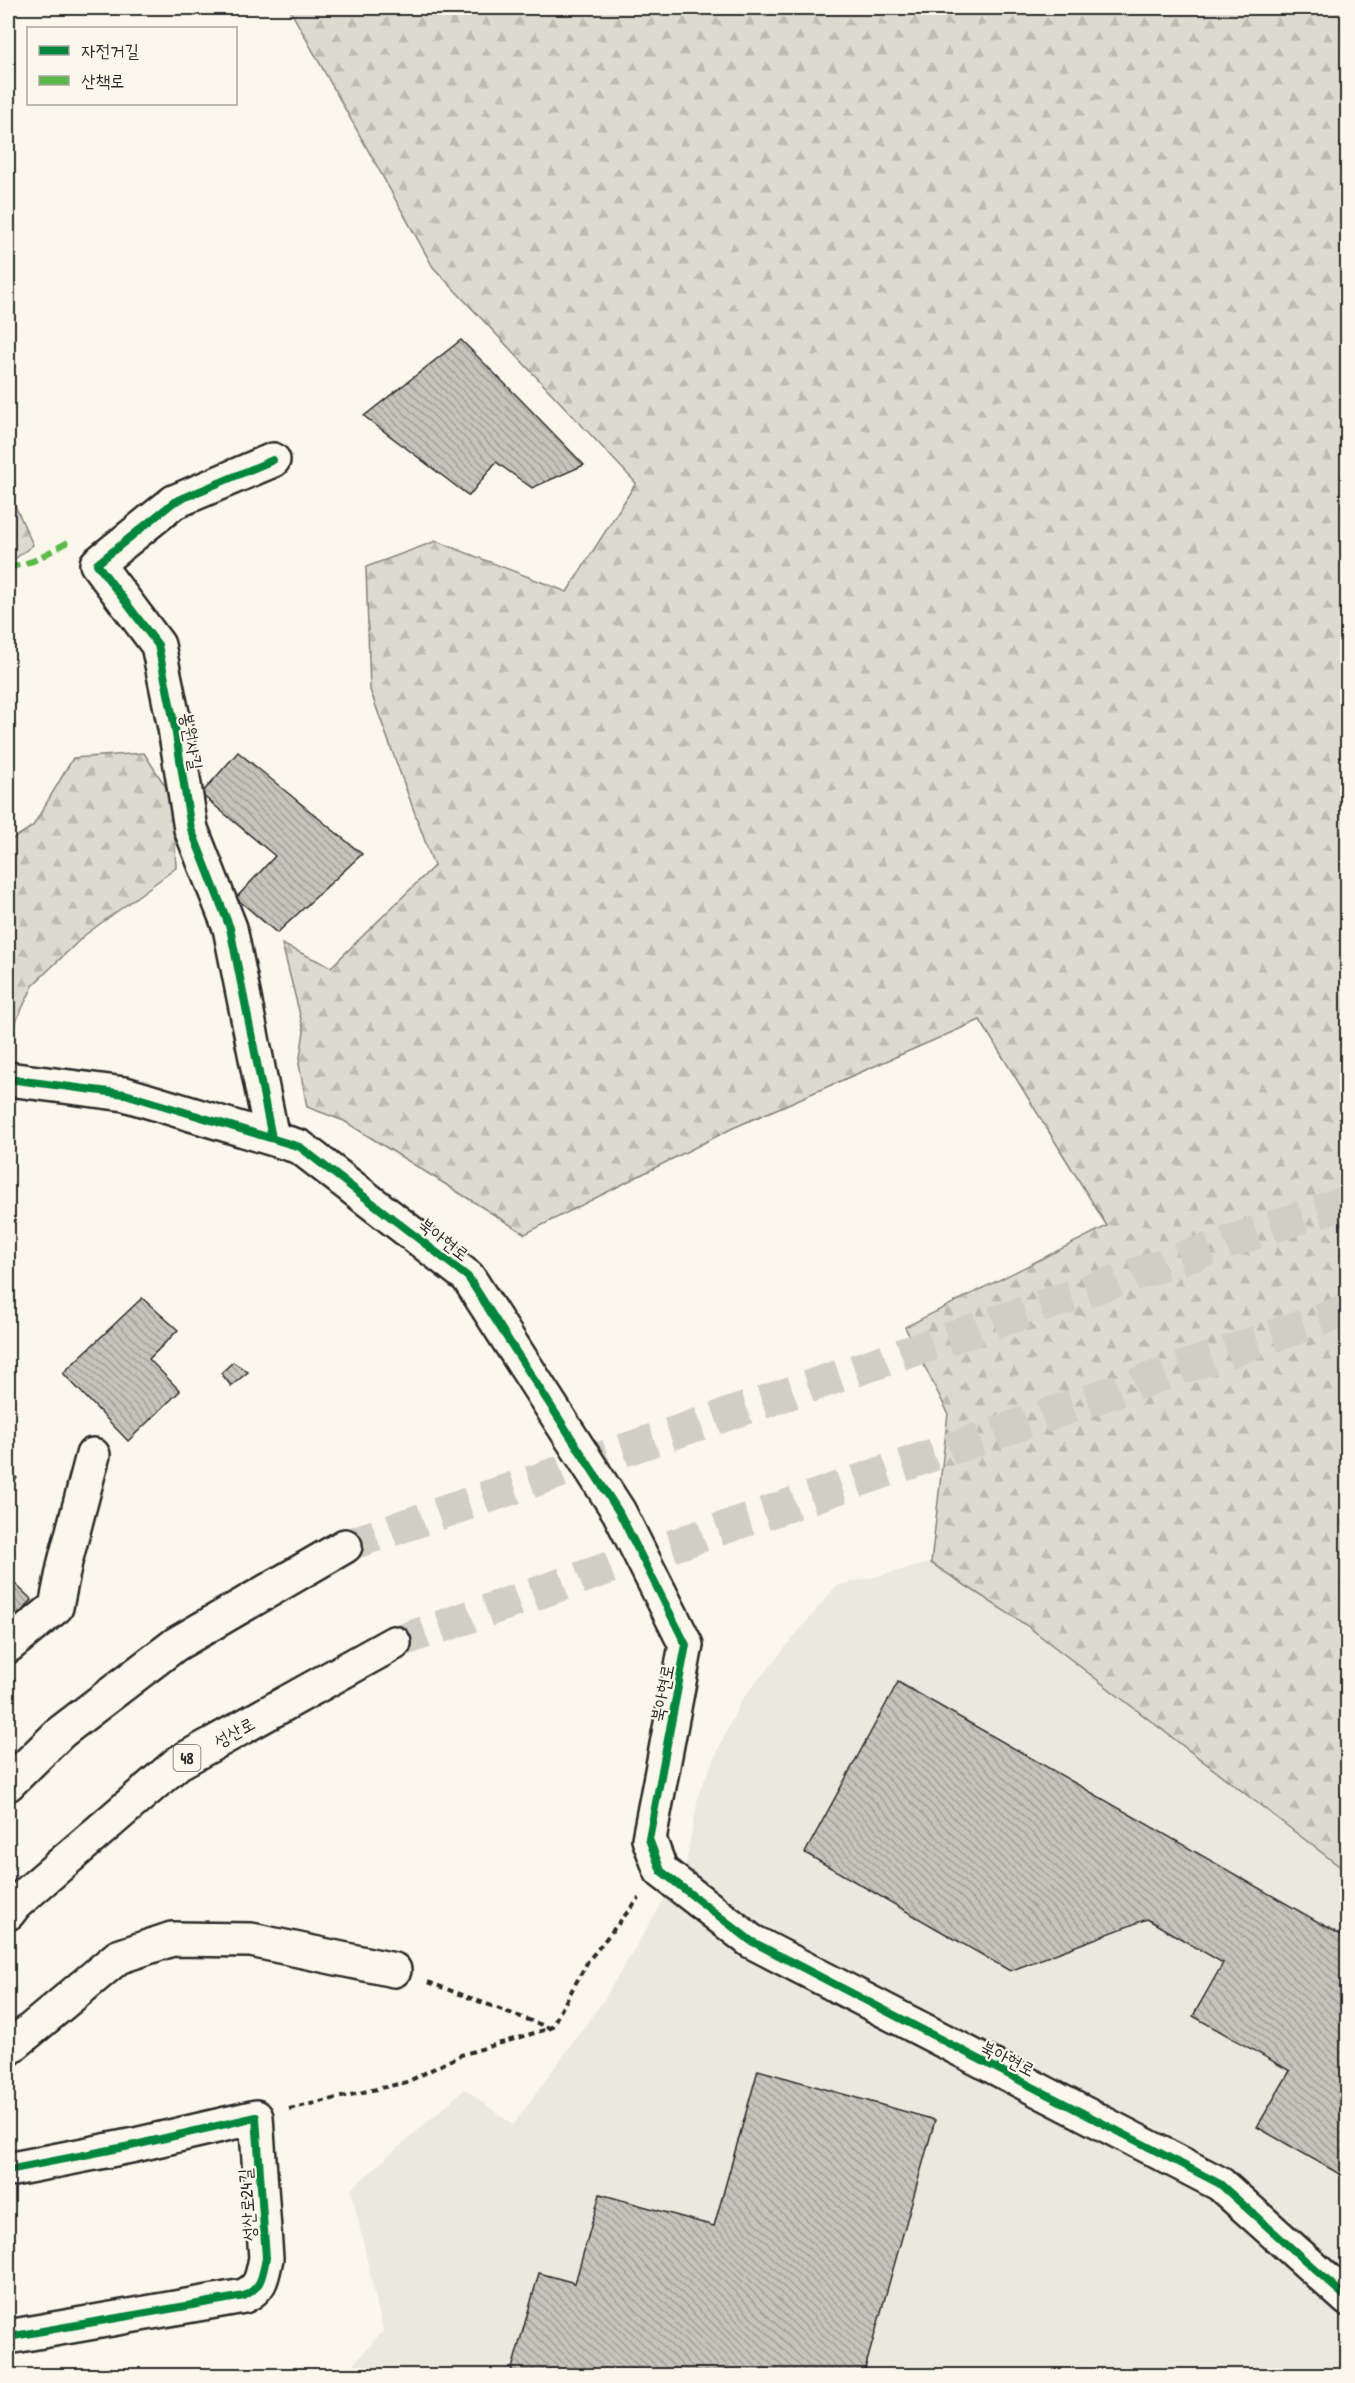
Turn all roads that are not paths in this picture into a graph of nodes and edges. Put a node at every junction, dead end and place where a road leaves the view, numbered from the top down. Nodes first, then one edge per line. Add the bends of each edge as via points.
1 (273, 460) dead end
2 (8, 1079) edge
3 (272, 1138) junction
4 (93, 1455) dead end
5 (345, 1546) tunnel mouth
6 (394, 1643) tunnel mouth
7 (8, 1646) edge
8 (8, 1784) edge
9 (8, 1913) edge
10 (394, 1970) dead end
11 (8, 2049) edge
12 (8, 2170) edge
13 (1347, 2299) edge
14 (8, 2337) edge

1 - 3 street, 봉원사길 via 174,502 97,564 158,645 191,829 230,928
2 - 3 street, 북아현로 via 125,1094
3 - 13 street, 북아현로 via 300,1146 468,1276 619,1512 686,1645 649,1839 661,1871 752,1941 1220,2184
4 - 7 street via 56,1607
5 - 8 street via 176,1644 61,1732
6 - 9 street, 성산로 / 48 via 178,1763
10 - 11 street via 251,1940 172,1939 118,1957
12 - 14 street, 성산로24길 via 256,2117 266,2258 256,2290 244,2296

